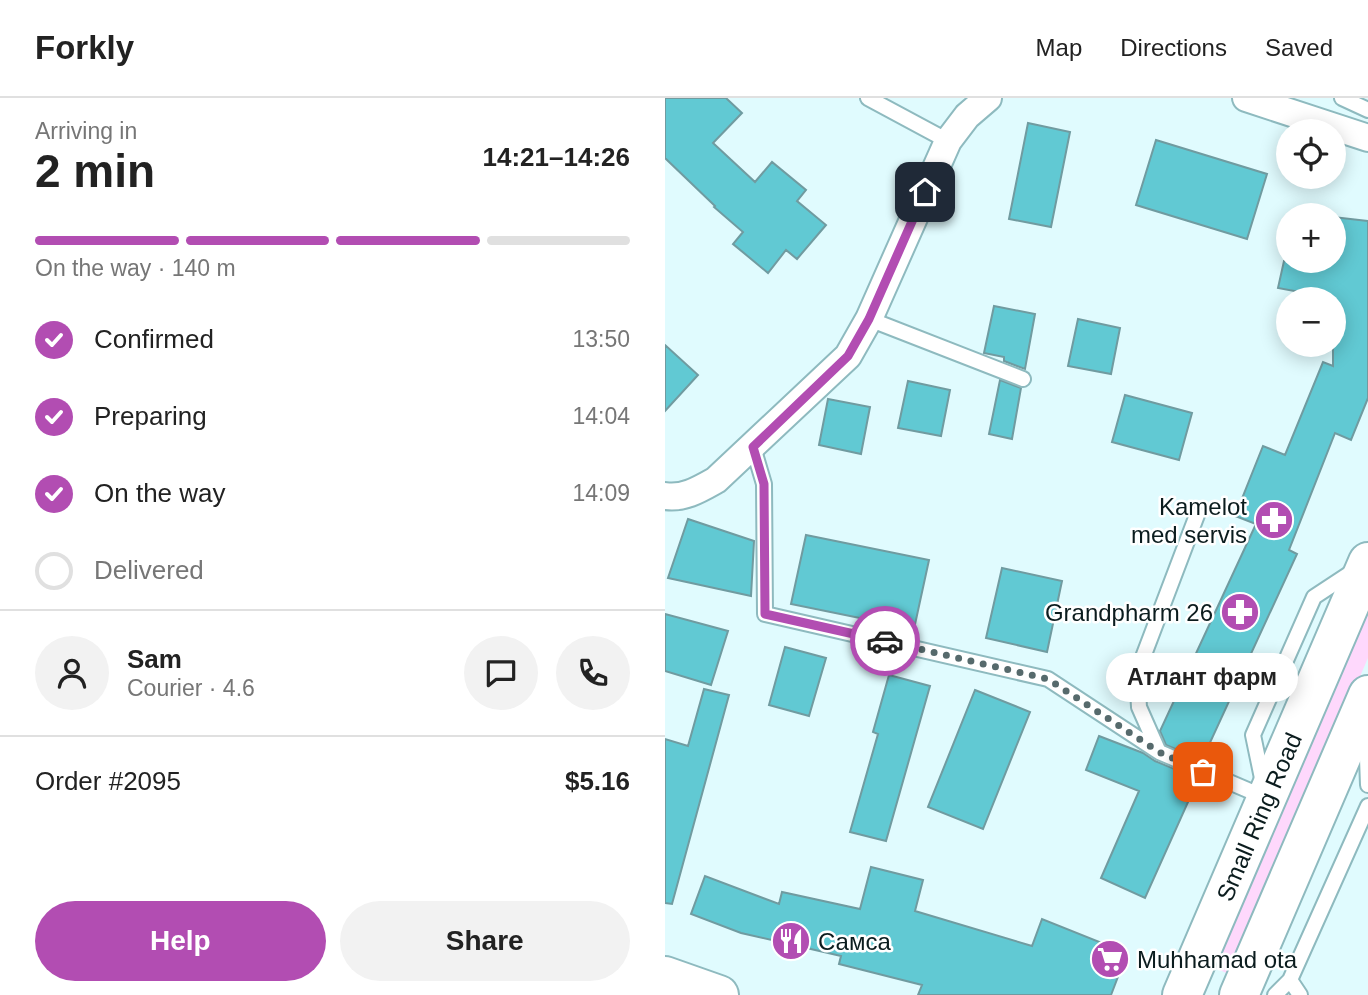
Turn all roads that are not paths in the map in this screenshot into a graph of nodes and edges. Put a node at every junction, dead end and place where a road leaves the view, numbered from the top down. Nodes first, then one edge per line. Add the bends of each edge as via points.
1 (868, 98) edge
2 (988, 98) edge
3 (1246, 98) edge
4 (1342, 98) edge
5 (1368, 110) edge
6 (1368, 138) edge
7 (948, 141) junction
8 (869, 319) junction
9 (1023, 379) dead end
10 (753, 447) junction
11 (665, 496) edge
12 (1197, 515) dead end
13 (1368, 562) edge
14 (1367, 698) edge
15 (1159, 752) junction
16 (1368, 785) edge
17 (1266, 798) junction
18 (1368, 806) edge
19 (665, 976) edge
20 (1290, 980) junction
21 (707, 993) edge
22 (1182, 995) edge
23 (1239, 995) edge
24 (1275, 995) edge
25 (1300, 995) edge

1 - 7 lane
2 - 7 street
3 - 6 street
4 - 5 lane
7 - 8 street
8 - 9 lane
8 - 10 street via 848,356
10 - 11 street via 694,493
10 - 15 lane via 764,484 765,614 1048,679
12 - 15 lane via 1137,673 1139,707
13 - 17 main road, Small Ring Road
14 - 16 lane
14 - 23 main road
15 - 17 lane
17 - 22 main road, Small Ring Road
18 - 20 lane
19 - 21 main road
20 - 24 lane
20 - 25 lane

